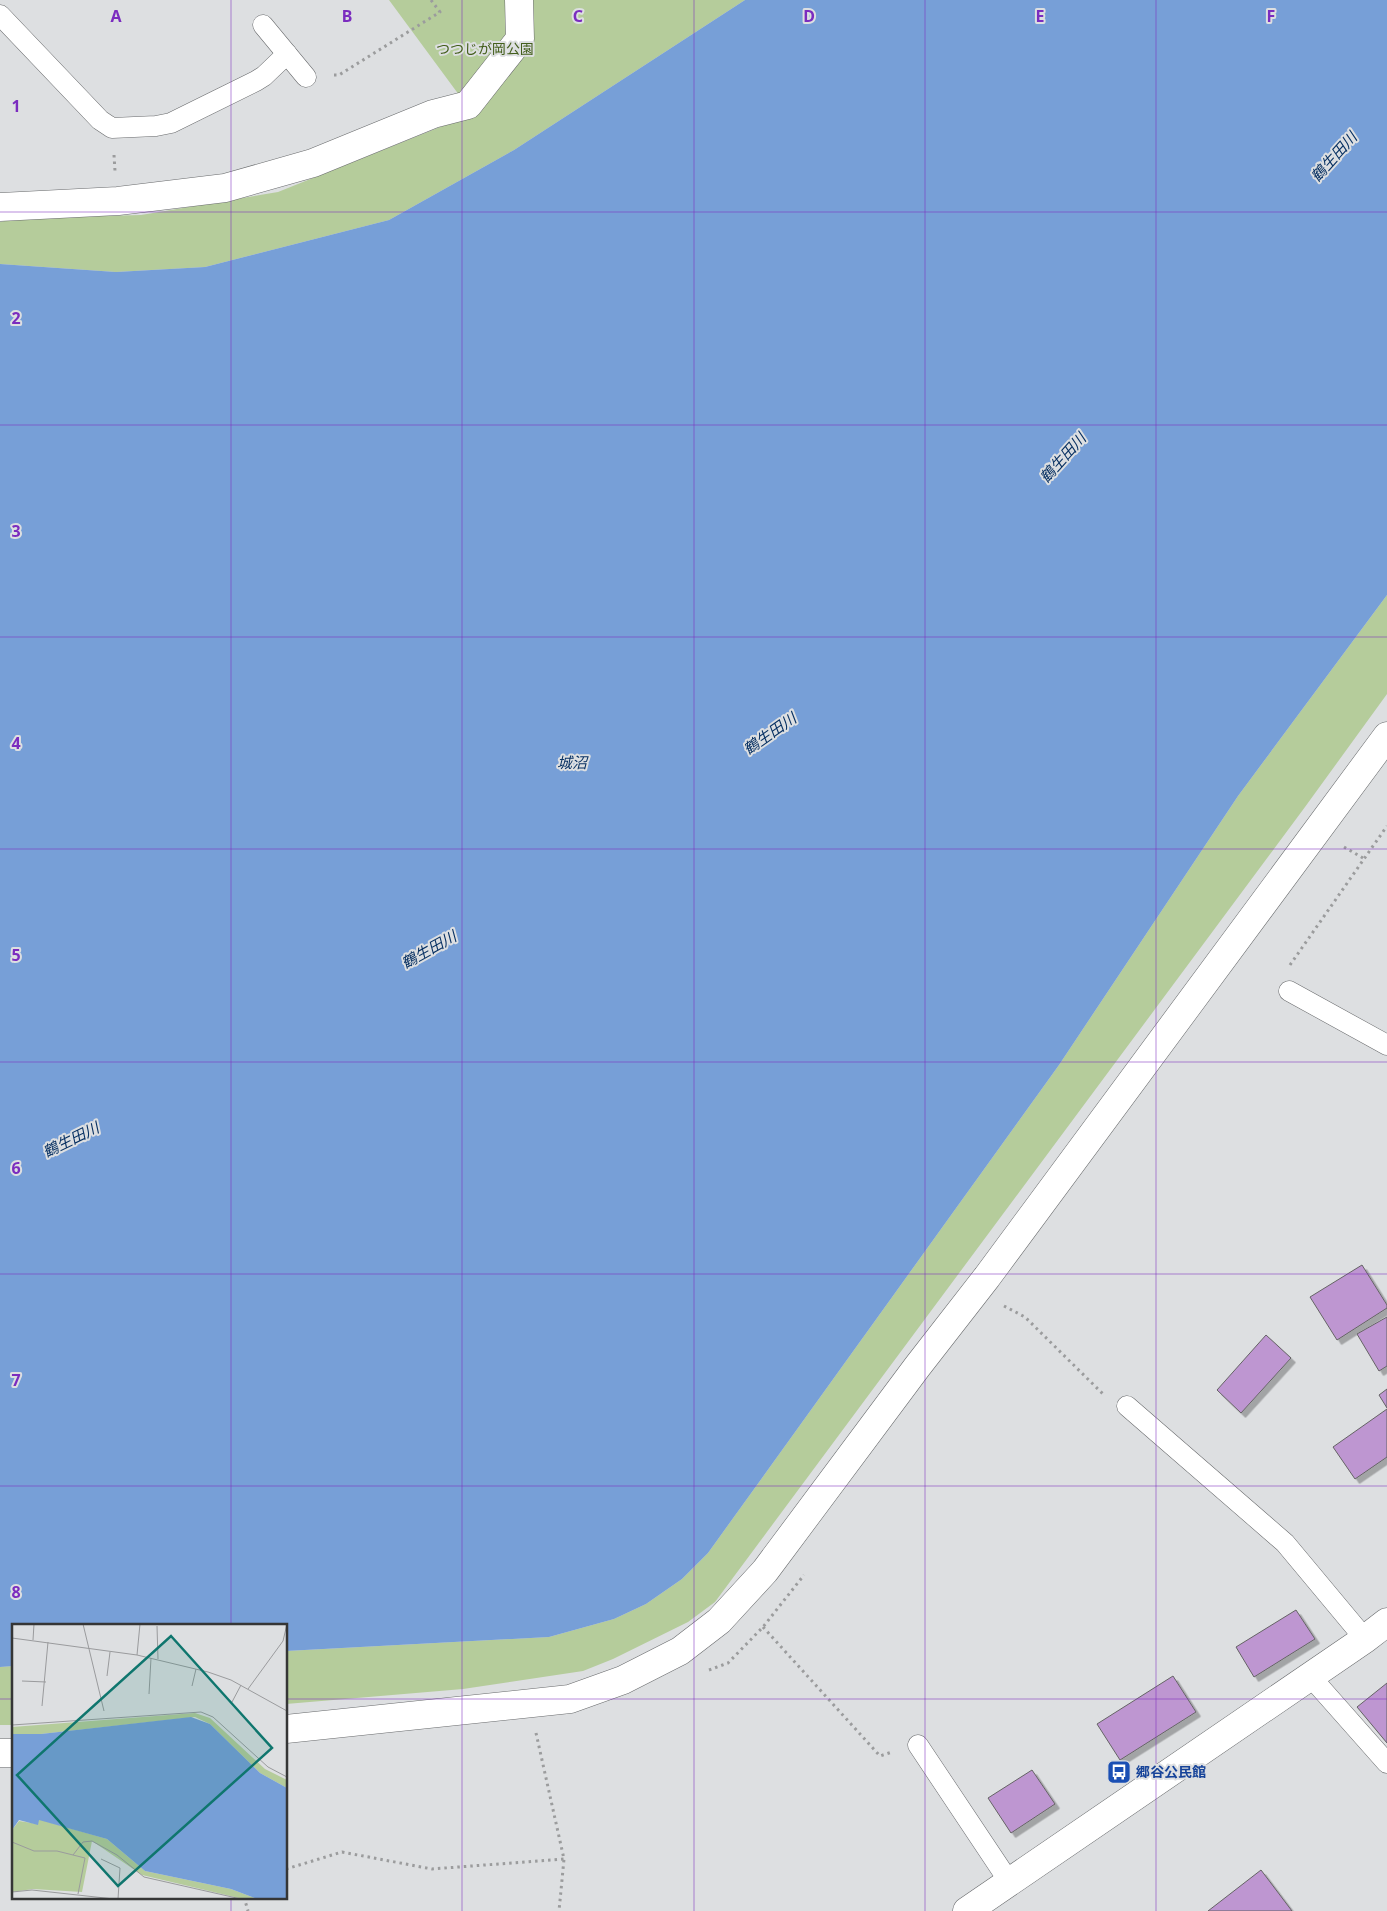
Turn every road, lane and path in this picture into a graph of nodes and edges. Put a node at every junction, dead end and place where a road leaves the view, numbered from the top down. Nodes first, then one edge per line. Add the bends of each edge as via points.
1 (431, 0) edge
2 (519, 0) edge
3 (0, 15) edge
4 (263, 25) dead end
5 (287, 54) junction
6 (306, 77) joint
7 (112, 128) junction
8 (118, 201) junction
9 (0, 207) edge
10 (1387, 736) edge
11 (1387, 826) edge
12 (1290, 991) joint
13 (1387, 1044) edge
14 (979, 1287) junction
15 (1127, 1406) joint
16 (1387, 1622) edge
17 (763, 1626) dead end
18 (1366, 1639) junction
19 (1310, 1676) junction
20 (288, 1729) edge
21 (918, 1746) joint
22 (1387, 1763) edge
23 (564, 1859) dead end
24 (288, 1868) edge
25 (1010, 1883) junction
26 (244, 1898) edge
27 (248, 1911) edge
28 (968, 1911) edge

1 - 6 path via 440,12 340,75
2 - 8 street via 520,39 468,105 433,114 313,163 225,188
3 - 7 lane via 100,120
4 - 5 lane
5 - 6 lane
5 - 7 lane via 264,76 171,123
7 - 8 path
8 - 9 street
10 - 14 street
11 - 12 path via 1294,957 1286,971
12 - 13 lane
14 - 15 path via 1025,1317 1114,1404
14 - 20 street via 765,1571 719,1621 680,1651 623,1680 570,1699
15 - 18 lane via 1285,1543
16 - 18 street
17 - 21 path via 880,1756
18 - 19 street
19 - 22 lane
19 - 25 street
21 - 25 lane
23 - 24 path via 432,1869 342,1852
25 - 28 street
26 - 27 path

